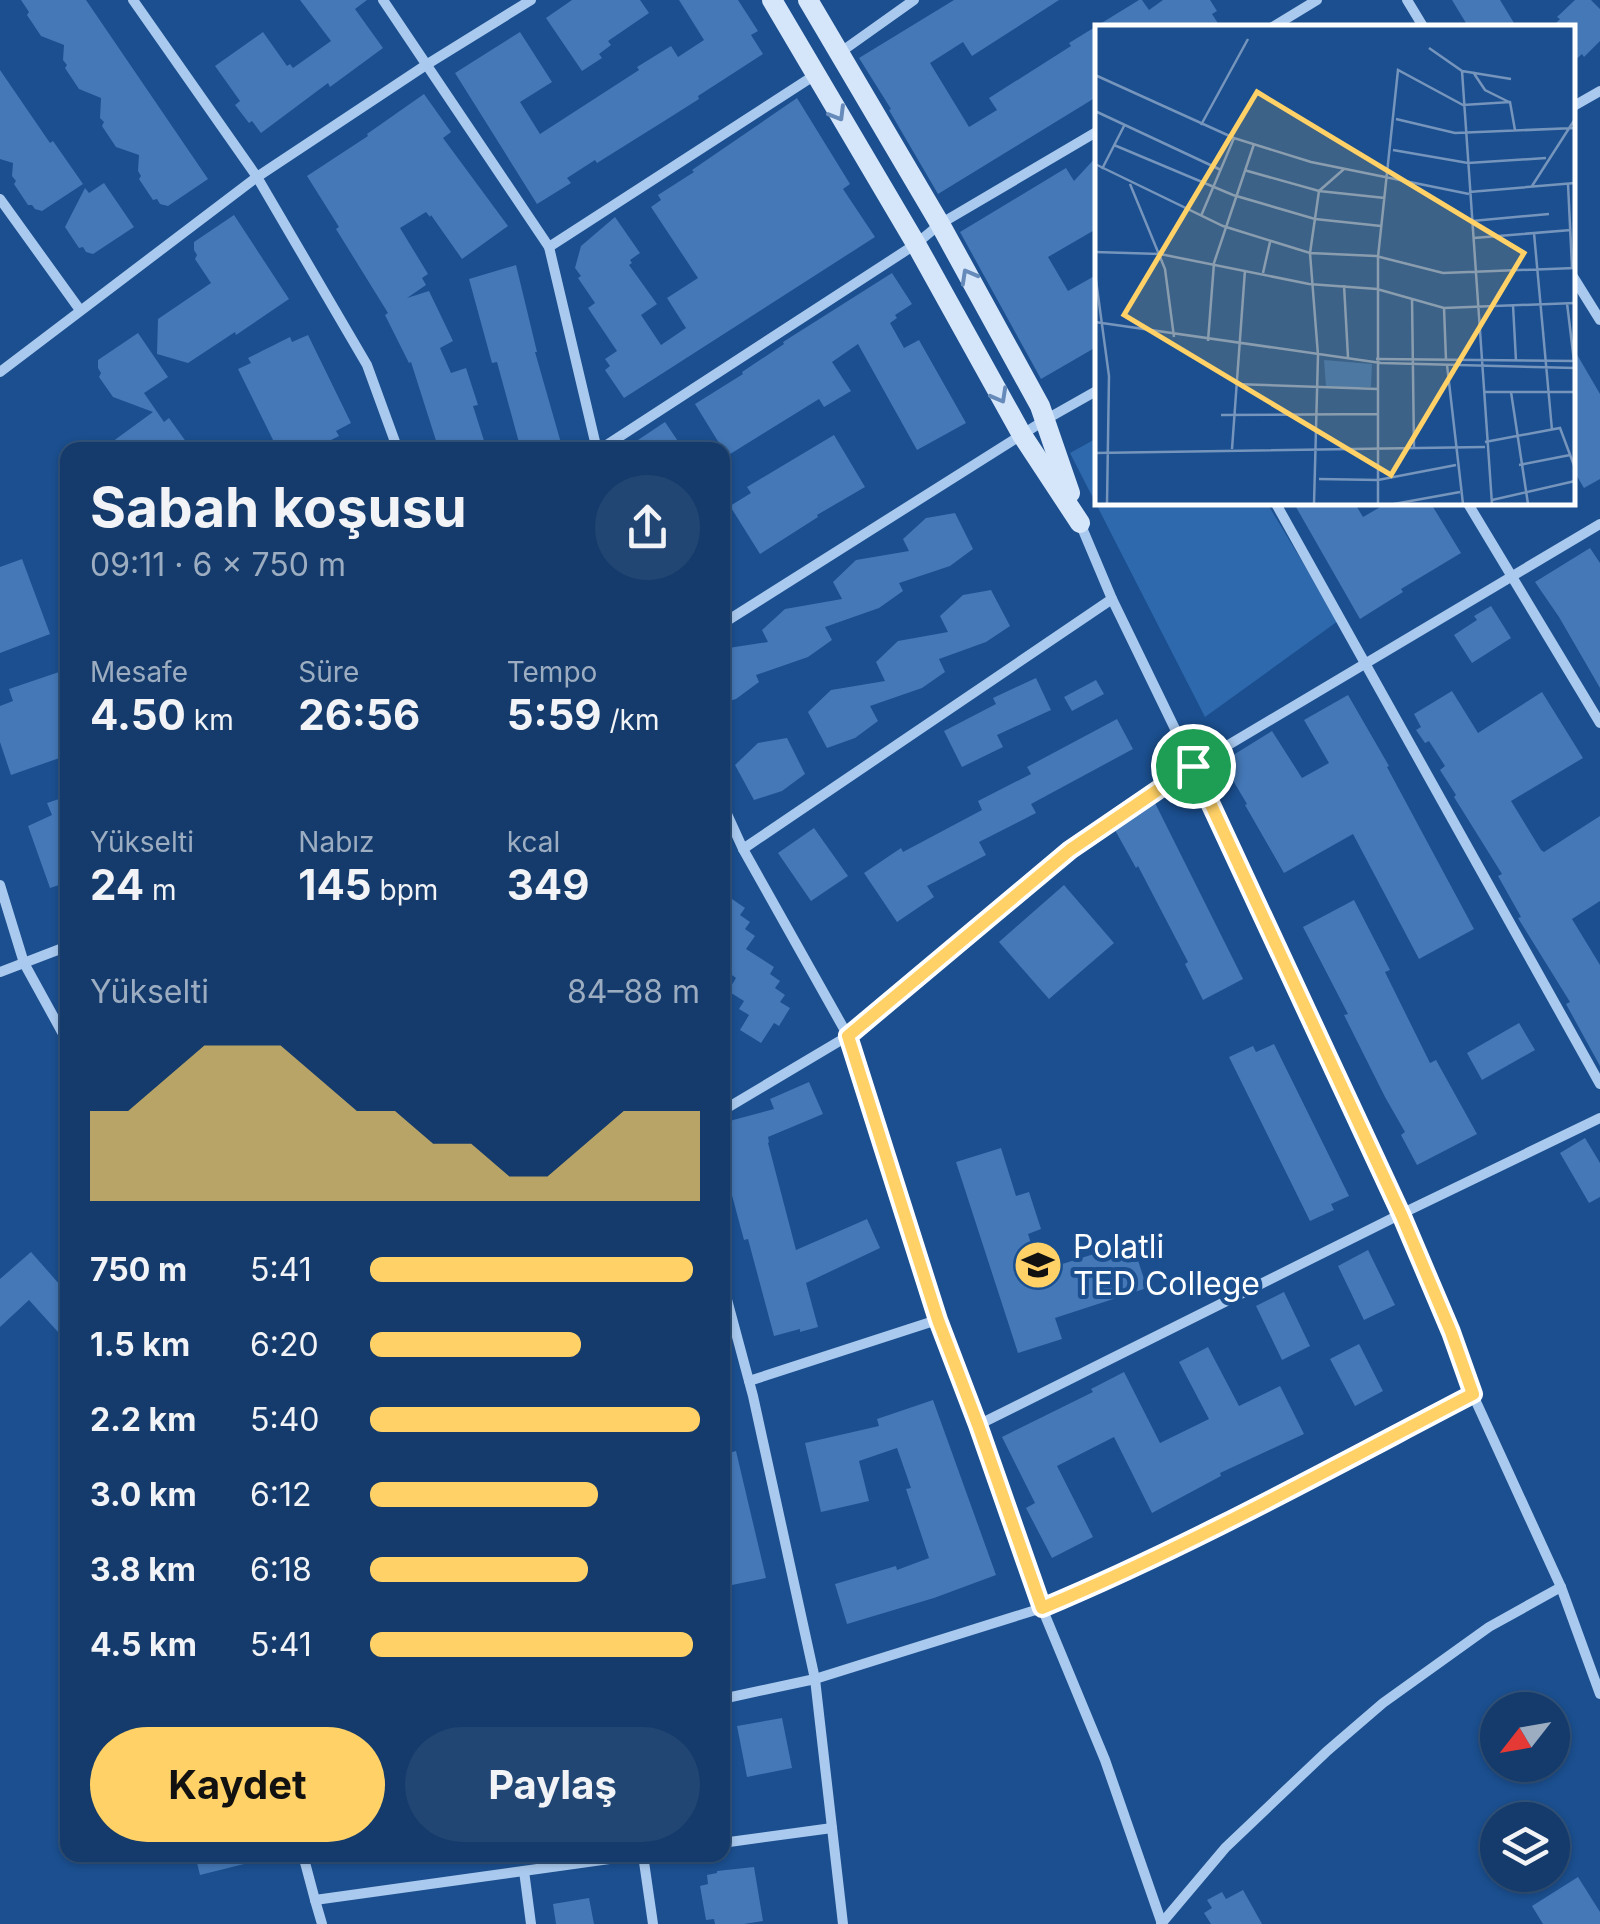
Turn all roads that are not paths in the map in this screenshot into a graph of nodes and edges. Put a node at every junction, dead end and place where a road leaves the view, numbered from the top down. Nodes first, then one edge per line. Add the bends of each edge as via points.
1 (134, 0) edge
2 (383, 0) edge
3 (531, 0) edge
4 (772, 0) edge
5 (808, 0) edge
6 (914, 0) edge
7 (1317, 0) edge
8 (1407, 0) edge
9 (1276, 25) edge
10 (1422, 25) edge
11 (838, 54) junction
12 (426, 65) junction
13 (815, 75) junction
14 (1600, 91) edge
15 (1575, 105) edge
16 (1095, 133) edge
17 (257, 176) junction
18 (0, 199) edge
19 (940, 224) junction
20 (916, 244) junction
21 (549, 247) junction
22 (1575, 280) edge
23 (80, 310) junction
24 (1600, 320) edge
25 (0, 372) edge
26 (1095, 392) edge
27 (1045, 420) junction
28 (1022, 435) junction
29 (395, 442) edge
30 (596, 442) edge
31 (610, 442) edge
32 (1277, 505) edge
33 (1470, 505) edge
34 (1080, 523) junction
35 (1600, 524) edge
36 (1513, 576) junction
37 (1112, 599) junction
38 (730, 619) edge
39 (1366, 663) junction
40 (1600, 722) edge
41 (1193, 766) junction
42 (730, 821) edge
43 (743, 849) junction
44 (0, 884) edge
45 (60, 949) edge
46 (24, 963) junction
47 (0, 972) edge
48 (60, 1028) edge
49 (848, 1036) junction
50 (1600, 1084) edge
51 (730, 1106) edge
52 (1600, 1118) edge
53 (1401, 1214) junction
54 (730, 1312) edge
55 (938, 1320) junction
56 (748, 1381) junction
57 (1473, 1394) junction
58 (978, 1425) junction
59 (1561, 1587) junction
60 (1042, 1608) junction
61 (815, 1679) junction
62 (1600, 1694) edge
63 (730, 1697) edge
64 (832, 1828) junction
65 (730, 1842) edge
66 (306, 1862) edge
67 (536, 1862) edge
68 (589, 1862) edge
69 (641, 1862) edge
70 (538, 1869) junction
71 (524, 1871) junction
72 (315, 1900) junction
73 (322, 1924) edge
74 (530, 1924) edge
75 (653, 1924) edge
76 (844, 1924) edge
77 (1162, 1924) edge

1 - 17 street
2 - 12 street
3 - 12 street
4 - 13 street
5 - 11 street
6 - 11 street
7 - 9 street
8 - 10 street
11 - 19 street
12 - 17 street
12 - 21 street
13 -> 20 street
13 - 21 street
14 - 15 street
16 - 19 street
17 - 23 street
17 - 29 street via 368,365
18 - 23 street
19 - 20 street
27 -> 19 street
20 -> 28 street
20 - 31 street
21 - 30 street
22 - 24 street
23 - 25 street
26 - 27 street
27 - 28 street
27 - 34 street
28 - 34 street
28 - 38 street
32 - 39 street
33 - 36 street
34 - 37 street
35 - 36 street
36 - 39 street
36 - 40 street
37 - 41 street
37 - 43 street
39 - 41 street
39 - 50 street
41 - 49 street via 1070,850
41 - 53 street
42 - 43 street
43 - 49 street
44 - 46 street
45 - 46 street
46 - 47 street
46 - 48 street
49 - 51 street
49 - 55 street
52 - 53 street
53 - 57 street
53 - 58 street
54 - 56 street
55 - 56 street
55 - 58 street
56 - 61 street
57 - 59 street
57 - 60 street
58 - 60 street
59 - 62 street
59 - 77 street via 1475,1636 1340,1740 1226,1848
60 - 61 street
60 - 77 street
61 - 63 street
61 - 64 street
64 - 65 street
64 - 76 street
66 - 72 street
67 - 70 street
68 - 70 street
69 - 75 street
70 - 71 street
71 - 72 street
71 - 74 street
72 - 73 street

